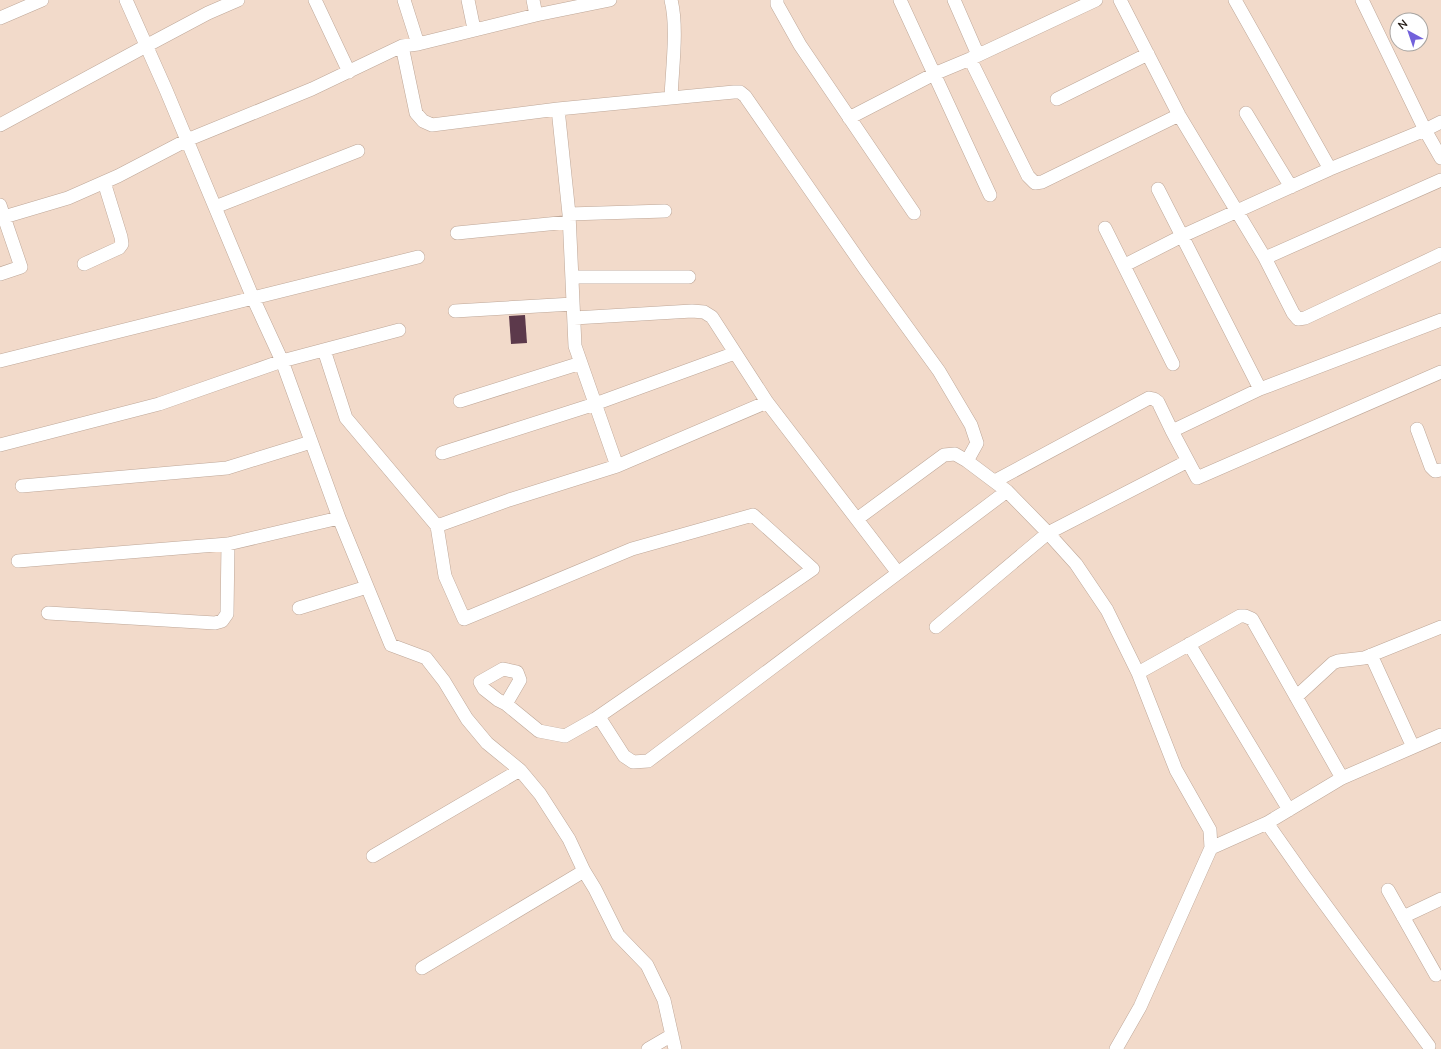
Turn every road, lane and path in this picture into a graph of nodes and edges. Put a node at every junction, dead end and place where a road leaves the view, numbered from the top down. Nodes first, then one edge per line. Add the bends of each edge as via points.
1 (42, 0) edge
2 (126, 0) edge
3 (238, 0) edge
4 (315, 0) edge
5 (404, 0) edge
6 (468, 0) edge
7 (533, 0) edge
8 (672, 0) edge
9 (777, 0) edge
10 (900, 0) edge
11 (954, 0) edge
12 (1096, 0) edge
13 (1120, 0) edge
14 (1236, 0) edge
15 (1362, 0) edge
16 (602, 1) edge
17 (536, 15) junction
18 (0, 18) edge
19 (474, 29) junction
20 (418, 44) junction
21 (146, 46) junction
22 (402, 46) junction
23 (1148, 54) junction
24 (974, 57) junction
25 (349, 72) junction
26 (934, 74) junction
27 (671, 98) junction
28 (1057, 98) dead end
29 (558, 109) junction
30 (1246, 112) dead end
31 (1179, 115) junction
32 (849, 118) junction
33 (1441, 122) edge
34 (0, 125) edge
35 (1425, 130) junction
36 (187, 140) junction
37 (358, 151) dead end
38 (1441, 158) edge
39 (1330, 169) junction
40 (1441, 180) edge
41 (104, 182) junction
42 (1290, 187) junction
43 (1158, 189) dead end
44 (990, 195) dead end
45 (215, 207) junction
46 (1, 209) edge
47 (1237, 210) junction
48 (665, 211) dead end
49 (914, 213) dead end
50 (569, 218) junction
51 (1106, 228) dead end
52 (457, 233) dead end
53 (1182, 236) junction
54 (1441, 254) edge
55 (418, 257) dead end
56 (1265, 258) junction
57 (84, 264) dead end
58 (1125, 265) junction
59 (0, 274) edge
60 (572, 277) junction
61 (689, 277) dead end
62 (253, 298) junction
63 (573, 304) junction
64 (455, 311) dead end
65 (574, 318) junction
66 (1441, 320) edge
67 (399, 330) dead end
68 (324, 350) junction
69 (735, 354) junction
70 (0, 361) edge
71 (282, 361) junction
72 (581, 363) junction
73 (1172, 364) dead end
74 (1441, 372) edge
75 (1260, 389) junction
76 (460, 401) dead end
77 (767, 402) junction
78 (595, 404) junction
79 (1417, 429) dead end
80 (1172, 431) junction
81 (311, 442) junction
82 (0, 445) edge
83 (442, 453) dead end
84 (967, 461) junction
85 (1188, 461) junction
86 (617, 466) junction
87 (1441, 470) edge
88 (995, 481) junction
89 (22, 486) dead end
90 (1007, 491) junction
91 (339, 518) junction
92 (857, 519) junction
93 (437, 526) junction
94 (1048, 533) junction
95 (228, 544) junction
96 (18, 561) dead end
97 (898, 573) junction
98 (367, 587) junction
99 (299, 608) dead end
100 (48, 613) dead end
101 (936, 627) dead end
102 (1441, 627) edge
103 (1189, 644) junction
104 (1370, 655) junction
105 (1138, 673) junction
106 (1296, 697) junction
107 (506, 704) dead end
108 (599, 717) junction
109 (1441, 735) edge
110 (1413, 747) junction
111 (520, 770) junction
112 (1342, 778) junction
113 (1289, 810) junction
114 (1267, 823) junction
115 (1211, 848) junction
116 (373, 856) dead end
117 (584, 871) junction
118 (1388, 890) dead end
119 (1441, 899) edge
120 (1403, 917) junction
121 (422, 968) dead end
122 (1439, 976) edge
123 (672, 1035) junction
124 (1429, 1046) dead end
125 (648, 1049) edge
126 (675, 1049) edge
127 (1116, 1049) edge

1 - 18 street
2 - 21 street
3 - 21 street
4 - 25 street
5 - 20 street
6 - 19 street
7 - 17 street
8 - 27 street via 674,34
9 - 32 street via 800,45
10 - 26 street
11 - 24 street
12 - 24 street
13 - 23 street
14 - 39 street
15 - 35 street
16 - 17 street
17 - 19 street
19 - 20 street
20 - 22 street
21 - 34 street
21 - 36 street
22 - 25 street
22 - 29 street via 416,113 423,121 432,125
23 - 28 street
23 - 31 street
24 - 26 street
24 - 31 street via 1028,176 1034,183 1042,182
25 - 36 street
26 - 32 street
26 - 44 street
27 - 29 street
27 - 84 street via 734,92 746,96 939,371 971,425 977,442
29 - 50 street
30 - 42 street
31 - 47 street
32 - 49 street
33 - 35 street
35 - 38 street
35 - 39 street
36 - 41 street
36 - 45 street
37 - 45 street
39 - 42 street
40 - 56 street
41 - 46 street via 68,198
41 - 57 street via 122,244 119,248
42 - 47 street
43 - 53 street
45 - 62 street
46 - 59 street via 21,267
47 - 53 street
47 - 56 street
48 - 50 street
50 - 52 street
50 - 60 street
51 - 58 street
53 - 58 street
53 - 75 street
54 - 56 street via 1298,319
55 - 62 street
58 - 73 street
60 - 61 street
60 - 63 street
62 - 70 street
62 - 71 street
63 - 64 street
63 - 65 street
65 - 69 street via 704,312 712,317
65 - 72 street via 575,346
66 - 75 street
67 - 68 street
68 - 71 street
68 - 93 street via 346,418
69 - 77 street
69 - 78 street
71 - 81 street
71 - 82 street via 159,404
72 - 76 street
72 - 78 street
74 - 85 street via 1197,478
75 - 80 street
77 - 86 street
77 - 92 street
78 - 83 street
78 - 86 street
79 - 87 street via 1431,467 1435,471
80 - 85 street
80 - 88 street via 1158,402 1149,398
81 - 89 street via 227,468
81 - 91 street
84 - 88 street
84 - 92 street via 955,454 944,455
85 - 94 street
86 - 93 street
88 - 90 street
90 - 94 street
90 - 97 street
91 - 95 street
91 - 98 street
92 - 97 street
93 - 108 street via 445,576 464,619 632,548 753,515 813,569
94 - 101 street
94 - 105 street via 1076,564 1107,610
95 - 96 street
95 - 100 street via 227,614 222,621 215,623
97 - 108 street via 648,761 633,762 624,756
98 - 99 street
98 - 111 street via 391,645 426,658 471,724 487,743
102 - 104 street
103 - 105 street
103 - 106 street via 1240,616 1252,619
103 - 113 street
104 - 106 street via 1333,663
104 - 110 street
105 - 115 street via 1176,770 1210,830
106 - 112 street
107 - 108 street via 539,731 565,736
109 - 110 street
110 - 112 street
111 - 116 street
111 - 117 street via 540,794 570,839
112 - 113 street
113 - 114 street
114 - 115 street
114 - 124 street
115 - 127 street via 1140,1007
117 - 121 street
117 - 123 street via 618,934 647,965 664,1000
118 - 120 street
119 - 120 street
120 - 122 street
123 - 125 street
123 - 126 street

